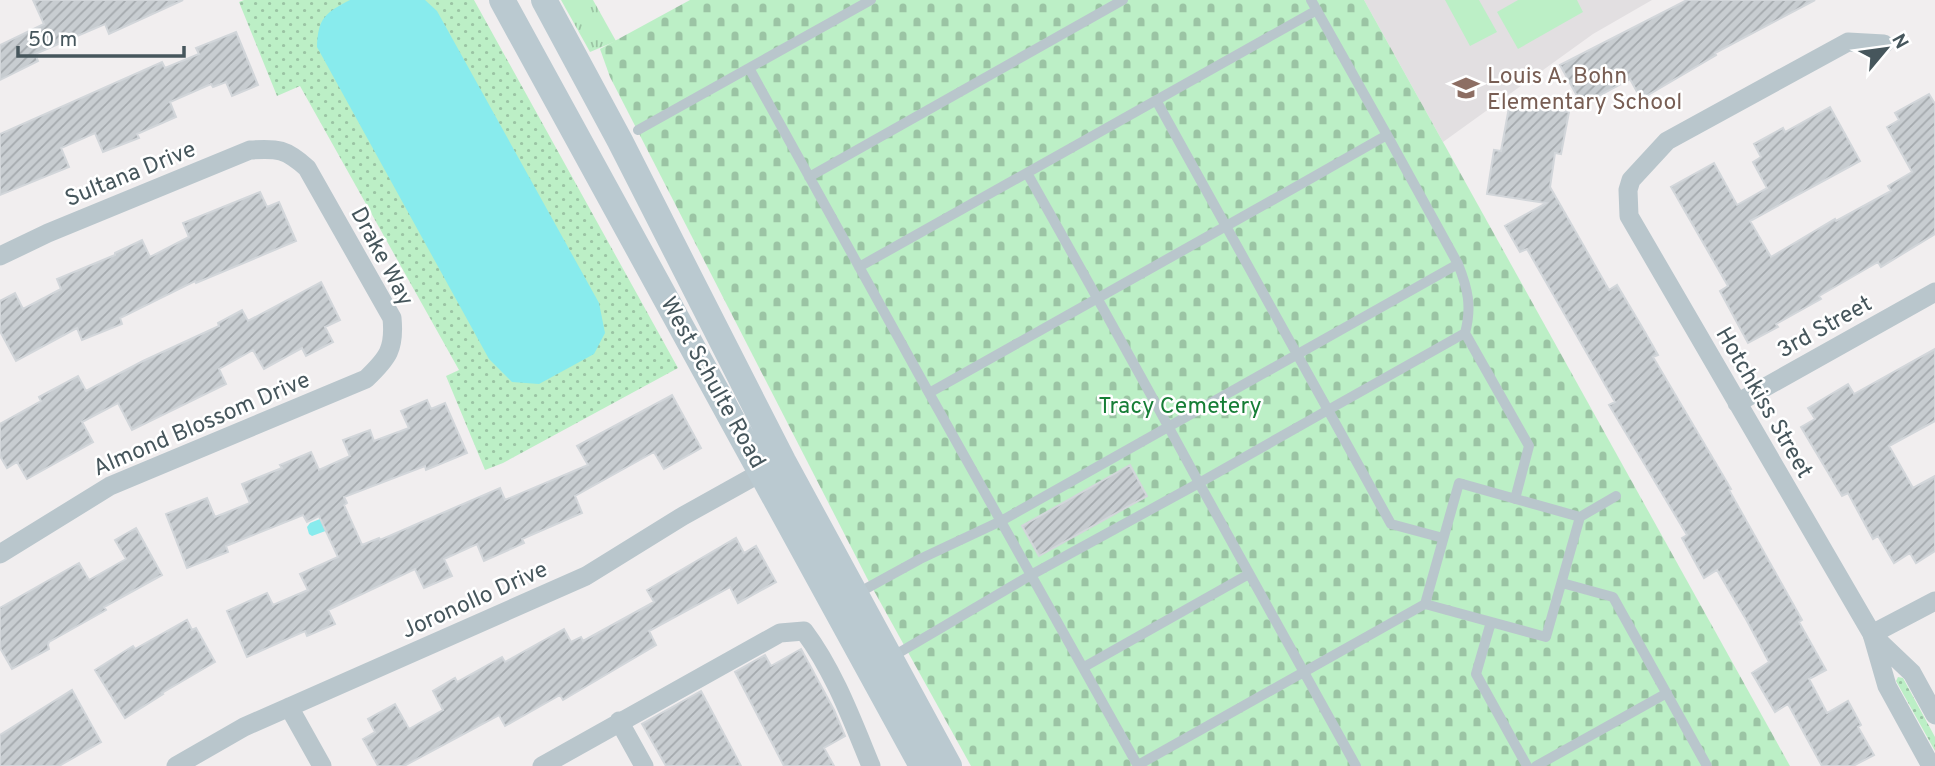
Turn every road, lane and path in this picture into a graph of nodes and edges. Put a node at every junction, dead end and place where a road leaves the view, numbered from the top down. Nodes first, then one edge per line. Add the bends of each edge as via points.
1 (502, 0) edge
2 (544, 0) edge
3 (871, 0) edge
4 (1123, 0) edge
5 (1311, 0) edge
6 (1317, 10) junction
7 (1884, 44) dead end
8 (749, 68) junction
9 (1156, 100) junction
10 (638, 130) dead end
11 (1387, 135) junction
12 (281, 150) joint
13 (1027, 173) junction
14 (809, 177) junction
15 (1227, 226) junction
16 (0, 256) edge
17 (1458, 264) junction
18 (859, 267) junction
19 (1935, 292) edge
20 (1097, 298) junction
21 (1465, 333) junction
22 (1298, 354) junction
23 (352, 385) joint
24 (929, 393) junction
25 (1737, 403) junction
26 (1328, 410) junction
27 (1169, 426) junction
28 (773, 466) junction
29 (1199, 483) junction
30 (1616, 496) dead end
31 (1515, 499) junction
32 (1580, 517) junction
33 (1001, 521) junction
34 (1443, 538) junction
35 (0, 554) edge
36 (1249, 574) junction
37 (1031, 575) junction
38 (1562, 583) junction
39 (855, 595) junction
40 (1935, 601) edge
41 (1425, 604) junction
42 (1491, 622) junction
43 (1872, 634) junction
44 (890, 658) junction
45 (1083, 667) junction
46 (1304, 672) junction
47 (1667, 693) junction
48 (289, 706) junction
49 (1935, 715) edge
50 (619, 721) junction
51 (1138, 765) edge
52 (176, 766) edge
53 (322, 766) edge
54 (542, 766) edge
55 (645, 766) edge
56 (871, 766) edge
57 (922, 766) edge
58 (949, 766) edge
59 (1356, 766) edge
60 (1527, 766) edge
61 (1536, 766) edge
62 (1707, 766) edge
63 (1931, 766) edge

1 - 28 main road, West Schulte Road
2 - 28 main road, West Schulte Road via 614,129
3 - 8 lane
4 - 14 lane
5 - 6 lane
6 - 9 lane
6 - 11 lane
7 - 25 street, Hotchkiss Street via 1848,42 1667,141 1631,180 1629,216
8 - 10 lane
8 - 14 lane
9 - 13 lane
9 - 15 lane
11 - 15 lane
11 - 17 lane
12 - 16 street, Sultana Drive via 250,150
12 - 23 street, Drake Way via 307,168 392,318 394,340 385,360 366,379
13 - 18 lane
13 - 20 lane
14 - 18 lane
15 - 20 lane
15 - 22 lane
17 - 21 lane via 1468,289 1470,313
17 - 22 lane
18 - 24 lane
19 - 25 street, 3rd Street
20 - 24 lane
20 - 27 lane
21 - 26 lane
21 - 31 lane via 1529,446
22 - 26 lane
22 - 27 lane
23 - 35 street, Almond Blossom Drive via 110,485
24 - 33 lane
25 - 43 street, Hotchkiss Street
26 - 29 lane
26 - 34 lane via 1391,524
27 - 29 lane
27 - 33 lane
28 - 39 main road, West Schulte Road
28 - 48 street, Joronollo Drive via 586,576
28 - 57 main road, West Schulte Road
29 - 36 lane
29 - 37 lane
30 - 32 lane
31 - 32 lane
31 - 34 lane via 1459,483
32 - 38 lane
33 - 37 lane
33 - 39 lane
34 - 41 lane
36 - 45 lane
36 - 46 lane
37 - 44 lane
37 - 45 lane
38 - 42 lane via 1546,637
38 - 47 lane via 1613,597
39 - 44 main road, West Schulte Road
40 - 43 street
41 - 42 lane
41 - 46 lane
42 - 60 lane via 1476,674
43 - 49 street, Hotchkiss Street via 1912,673
43 - 63 street, Hotchkiss Street via 1887,686
44 - 58 main road, West Schulte Road
45 - 51 lane
46 - 51 lane
46 - 59 lane
47 - 61 lane
47 - 62 lane
48 - 52 street, Joronollo Drive
48 - 53 street
50 - 54 street
50 - 55 street
50 - 56 street via 779,633 804,631 820,652

